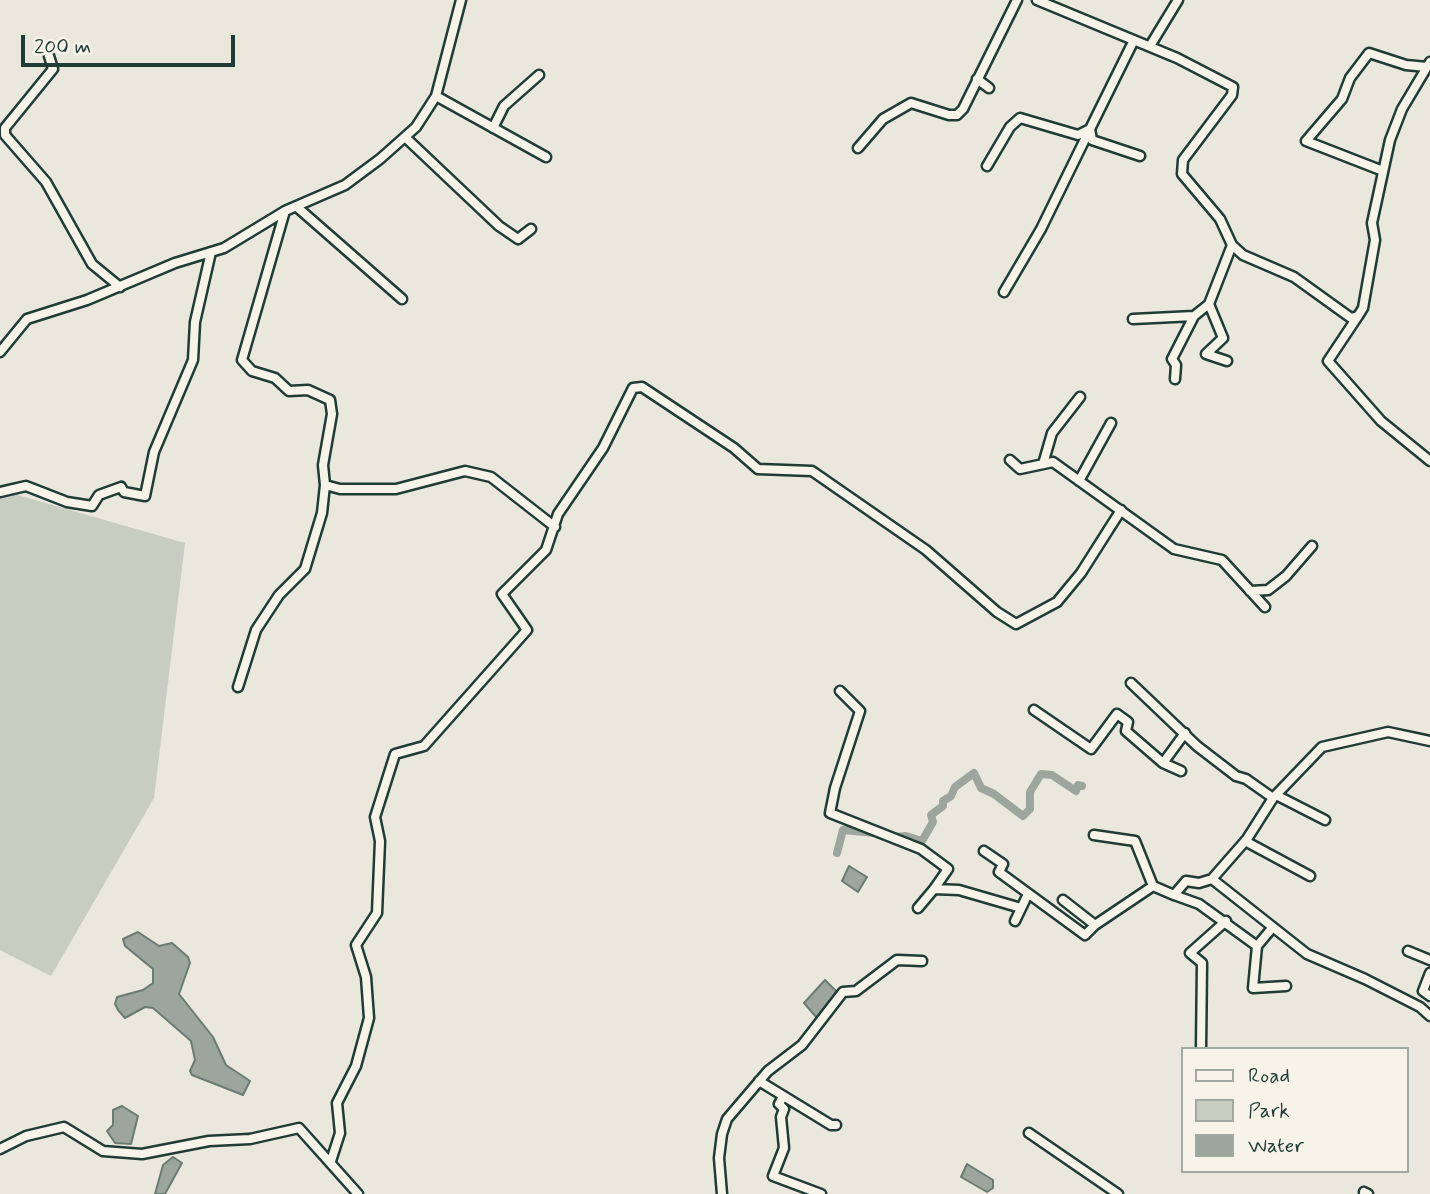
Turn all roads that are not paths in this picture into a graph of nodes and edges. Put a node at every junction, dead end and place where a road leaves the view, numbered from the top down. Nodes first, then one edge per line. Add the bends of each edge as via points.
1 (461, 0) edge
2 (1017, 0) edge
3 (1037, 0) edge
4 (1178, 0) edge
5 (1134, 40) junction
6 (1150, 46) junction
7 (49, 56) dead end
8 (1428, 65) edge
9 (539, 75) dead end
10 (977, 79) junction
11 (989, 88) dead end
12 (436, 96) junction
13 (493, 128) junction
14 (1090, 129) junction
15 (406, 138) junction
16 (858, 148) dead end
17 (1140, 156) dead end
18 (546, 158) dead end
19 (987, 166) dead end
20 (1383, 171) junction
21 (297, 207) junction
22 (285, 211) junction
23 (531, 229) dead end
24 (1232, 245) junction
25 (211, 253) junction
26 (120, 287) junction
27 (1004, 292) dead end
28 (402, 299) dead end
29 (1209, 304) junction
30 (1194, 316) junction
31 (1358, 316) junction
32 (1133, 318) dead end
33 (0, 352) edge
34 (1227, 361) dead end
35 (1175, 379) dead end
36 (1080, 397) dead end
37 (1111, 423) dead end
38 (1010, 460) dead end
39 (1430, 461) edge
40 (1043, 464) junction
41 (1079, 481) junction
42 (325, 485) junction
43 (0, 492) edge
44 (1121, 510) junction
45 (555, 527) junction
46 (1312, 546) dead end
47 (1250, 591) junction
48 (1265, 607) dead end
49 (1131, 683) dead end
50 (238, 687) dead end
51 (840, 691) dead end
52 (1034, 710) dead end
53 (1185, 733) junction
54 (1430, 741) edge
55 (1163, 763) junction
56 (1181, 771) dead end
57 (1275, 797) junction
58 (1325, 820) dead end
59 (1094, 835) dead end
60 (1245, 841) junction
61 (984, 851) dead end
62 (1310, 876) dead end
63 (1212, 879) junction
64 (1153, 886) junction
65 (934, 889) junction
66 (1028, 894) junction
67 (1174, 895) junction
68 (1063, 900) dead end
69 (918, 908) dead end
70 (1021, 908) junction
71 (1015, 921) dead end
72 (1226, 921) junction
73 (1095, 925) junction
74 (1273, 927) junction
75 (1257, 946) junction
76 (1408, 951) dead end
77 (1430, 960) edge
78 (922, 961) dead end
79 (1430, 973) edge
80 (1286, 986) dead end
81 (1430, 996) edge
82 (1429, 1011) edge
83 (1201, 1047) edge
84 (759, 1082) junction
85 (783, 1096) junction
86 (836, 1125) dead end
87 (1029, 1133) dead end
88 (0, 1149) edge
89 (331, 1161) junction
90 (358, 1194) edge
91 (722, 1194) edge
92 (821, 1194) edge
93 (1118, 1194) edge

1 - 12 street
2 - 10 street
3 - 5 street
4 - 6 street
5 - 6 street
5 - 14 street
6 - 24 street via 1233,87 1181,168 1220,219
7 - 26 street via 53,69 5,128 5,135 46,182 92,264
8 - 20 street via 1402,109
8 - 20 street via 1406,65 1370,53 1350,78 1342,99 1307,141
9 - 13 street via 504,106
10 - 11 street
10 - 16 street via 957,115 911,103 883,119
12 - 13 street
12 - 15 street
13 - 18 street
14 - 17 street via 1092,140
14 - 19 street via 1078,135 1020,118
14 - 27 street
15 - 21 street via 345,185
15 - 23 street via 499,226 518,239
20 - 31 street via 1372,223 1375,240
21 - 22 street
21 - 28 street
22 - 25 street
22 - 42 street via 242,360 252,371 275,377 289,391 308,390 330,400
24 - 29 street
24 - 31 street via 1294,277 1351,318
25 - 26 street
25 - 43 street via 195,322 193,360 154,452 145,496 124,492 121,487 99,495 93,506 67,502 26,486
26 - 33 street via 27,319
29 - 30 street
29 - 34 street via 1223,338 1206,354
30 - 32 street
30 - 35 street via 1172,359
31 - 39 street via 1328,361 1381,421
36 - 40 street via 1052,433
37 - 41 street
38 - 40 street via 1020,469
40 - 41 street via 1053,462
41 - 44 street
42 - 45 street via 396,489 465,471 491,477
42 - 50 street via 322,513 305,569 279,595 256,630
44 - 45 street via 1057,602 1016,624 926,550 812,471 758,469 642,387 633,388 603,448 558,514
44 - 47 street via 1174,549 1222,560
45 - 89 street via 546,550 502,594 527,630 424,746 396,754 375,817 380,841 377,913 356,945 366,977 369,1018 356,1066 337,1103 340,1133
46 - 47 street via 1268,590
47 - 48 street
49 - 53 street
51 - 65 street via 860,711 830,813 921,849 948,869
52 - 55 street via 1091,749 1117,714 1129,722 1126,730
53 - 55 street
53 - 57 street via 1236,776
54 - 57 street via 1388,732 1322,747
55 - 56 street
57 - 58 street
57 - 60 street
59 - 64 street via 1135,841
60 - 62 street
60 - 63 street
61 - 66 street via 1003,864 999,872
63 - 67 street via 1186,881
63 - 74 street
64 - 67 street
64 - 73 street
65 - 69 street
65 - 70 street via 960,890
66 - 70 street
66 - 73 street via 1085,935
67 - 72 street
68 - 73 street
70 - 71 street
72 - 75 street
72 - 83 street via 1190,953 1202,963
74 - 75 street
74 - 82 street via 1307,954
75 - 80 street via 1253,988
76 - 77 street
78 - 84 street via 897,960 856,991 843,992 802,1045
79 - 81 street via 1423,991
84 - 85 street
84 - 91 street via 727,1119 722,1134
85 - 86 street
85 - 92 street via 779,1104 784,1109 784,1149 774,1176
87 - 93 street
88 - 89 street via 26,1136 64,1127 103,1151 142,1154 299,1128
89 - 90 street

